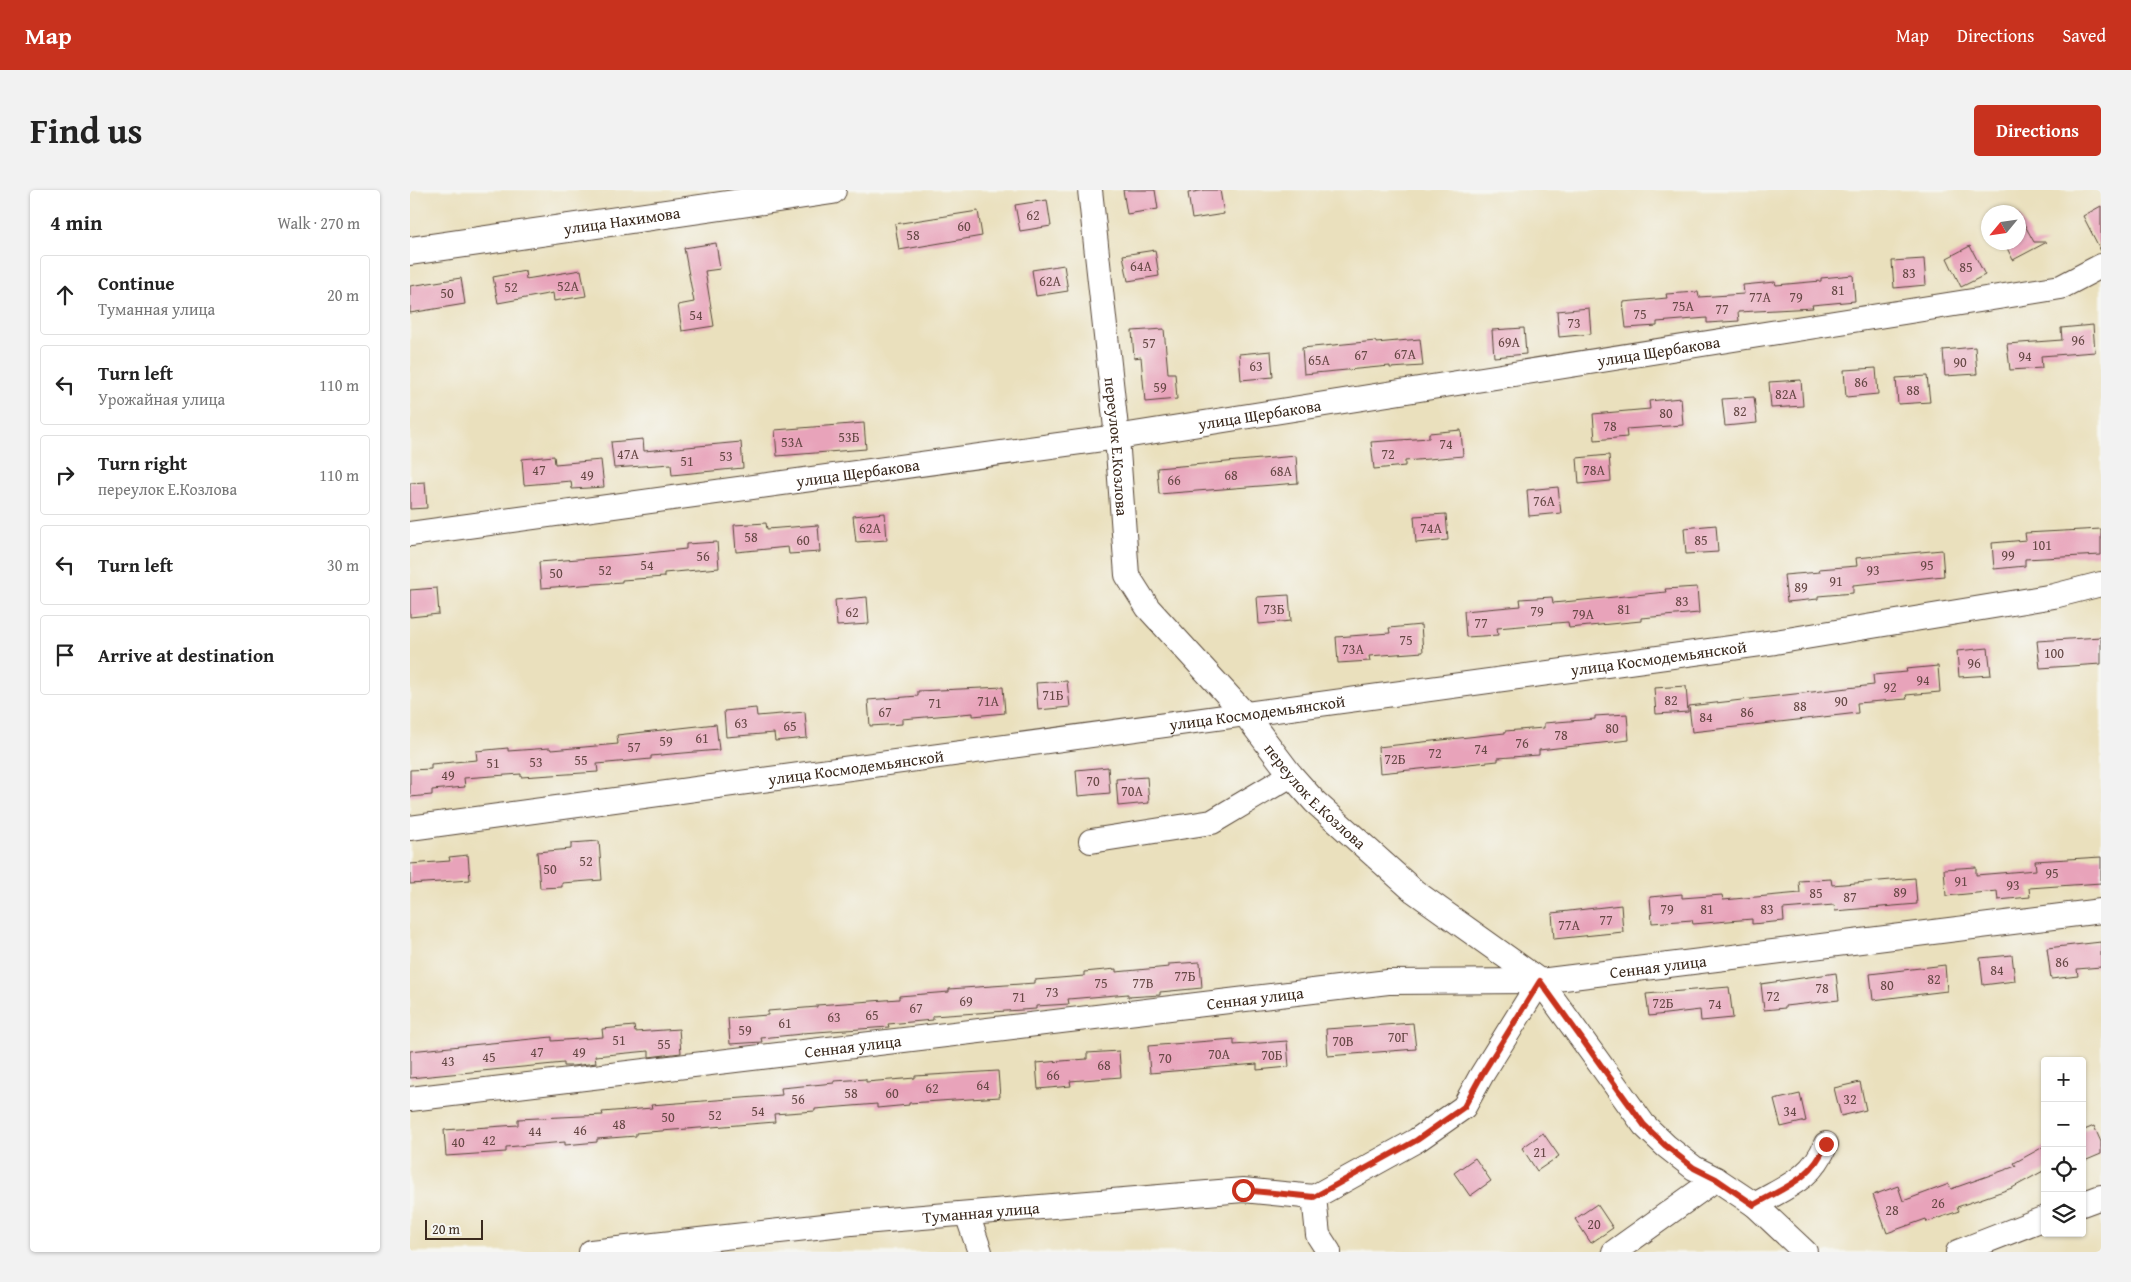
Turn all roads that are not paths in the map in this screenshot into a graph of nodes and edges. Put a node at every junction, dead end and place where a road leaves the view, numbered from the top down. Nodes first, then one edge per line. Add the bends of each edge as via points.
1 (832, 190) edge
2 (1090, 190) edge
3 (410, 251) edge
4 (2101, 266) edge
5 (1117, 437) junction
6 (410, 534) edge
7 (2101, 584) edge
8 (1244, 713) junction
9 (1290, 776) junction
10 (410, 828) edge
11 (1091, 841) dead end
12 (2101, 911) edge
13 (1540, 981) junction
14 (410, 1099) edge
15 (1826, 1144) dead end
16 (1716, 1179) junction
17 (1314, 1197) junction
18 (2101, 1197) edge
19 (2086, 1203) edge
20 (1754, 1205) junction
21 (967, 1214) junction
22 (2041, 1220) edge
23 (591, 1252) edge
24 (980, 1252) edge
25 (1329, 1252) edge
26 (1614, 1252) edge
27 (1806, 1252) edge
28 (1958, 1252) edge

1 - 3 main road, улица Нахимова
2 - 5 street, переулок Е.Козлова
4 - 5 street, улица Щербакова via 2061,286
5 - 6 street, улица Щербакова
5 - 8 street, переулок Е.Козлова via 1127,575 1148,608
7 - 8 street, улица Космодемьянской via 2054,596 1775,642
8 - 9 street, переулок Е.Козлова
8 - 10 street, улица Космодемьянской
9 - 11 street via 1212,822
9 - 13 street, переулок Е.Козлова via 1414,891
12 - 13 street, Сенная улица
13 - 14 street, Сенная улица via 1388,982
13 - 16 street, переулок Е.Козлова via 1644,1125 1694,1168
13 - 17 street via 1464,1107 1417,1140
15 - 20 street via 1809,1171
16 - 20 street, переулок Е.Козлова
16 - 26 street
17 - 21 street, Туманная улица via 1243,1190
17 - 25 street via 1318,1235
18 - 19 street
20 - 27 street, переулок Е.Козлова
21 - 23 street, Туманная улица via 851,1223
21 - 24 street
22 - 28 street

